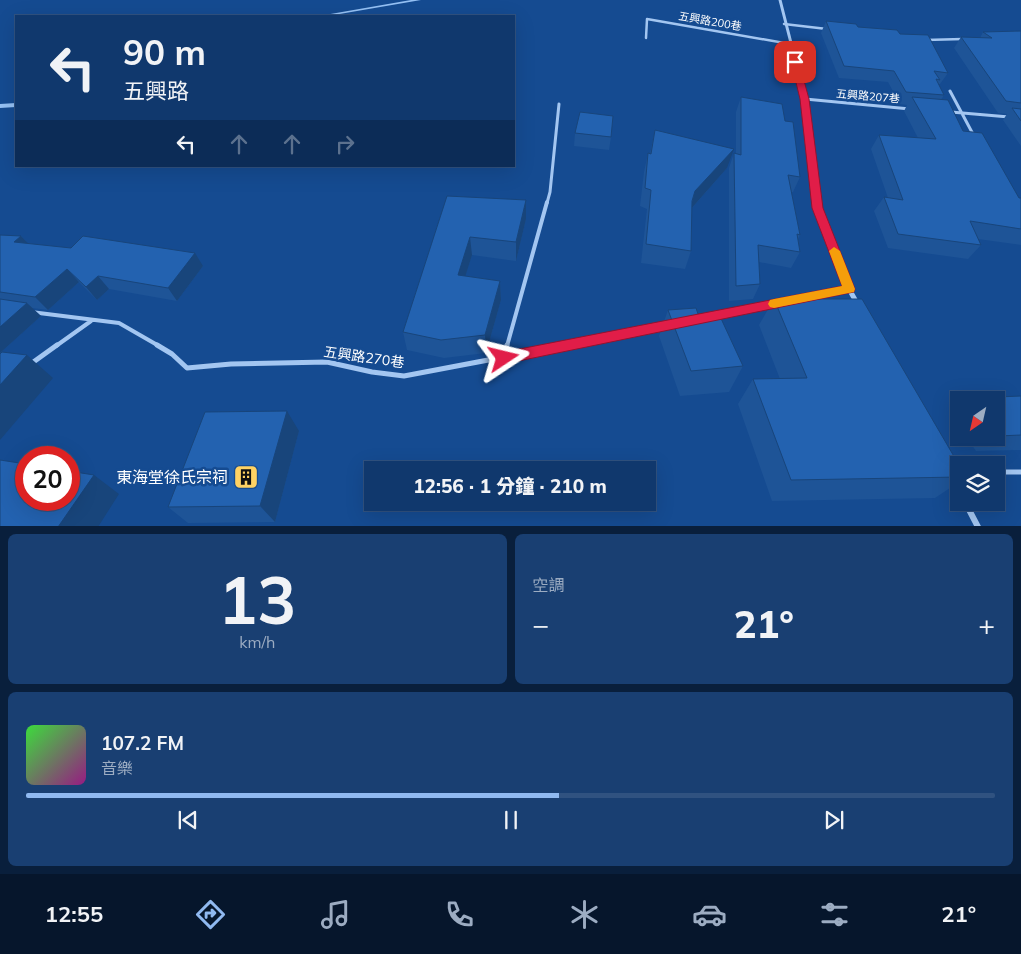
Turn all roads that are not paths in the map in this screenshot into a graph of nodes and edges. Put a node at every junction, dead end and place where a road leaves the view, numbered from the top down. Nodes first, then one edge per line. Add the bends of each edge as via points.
1 (780, 0) edge
2 (784, 24) junction
3 (827, 29) edge
4 (646, 38) dead end
5 (966, 39) edge
6 (920, 40) edge
7 (790, 44) junction
8 (950, 91) dead end
9 (805, 99) junction
10 (559, 104) dead end
11 (912, 109) edge
12 (950, 112) edge
13 (960, 113) junction
14 (1012, 118) edge
15 (975, 137) edge
16 (849, 289) junction
17 (788, 301) edge
18 (778, 303) edge
19 (859, 307) edge
20 (27, 311) edge
21 (713, 316) edge
22 (91, 321) junction
23 (675, 324) edge
24 (504, 358) junction
25 (30, 364) dead end
26 (1005, 472) edge
27 (1021, 472) edge
28 (948, 473) edge
29 (950, 476) edge
30 (970, 511) edge
31 (978, 526) edge

1 - 2 street
2 - 3 lane
2 - 7 street
4 - 7 lane, 五興路200巷 via 647,19
5 - 6 lane
7 - 9 street
8 - 13 lane
9 - 11 lane, 五興路207巷
9 - 16 street via 818,208
10 - 24 lane via 550,192
12 - 13 lane
13 - 14 lane
13 - 15 lane
16 - 17 lane
16 - 19 street
18 - 21 lane
20 - 22 lane, 五興路270巷
22 - 24 lane, 五興路270巷 via 119,324 172,354 187,368 327,362 404,376
22 - 25 lane
23 - 24 lane, 五興路270巷
26 - 27 lane
28 - 29 street
30 - 31 street

